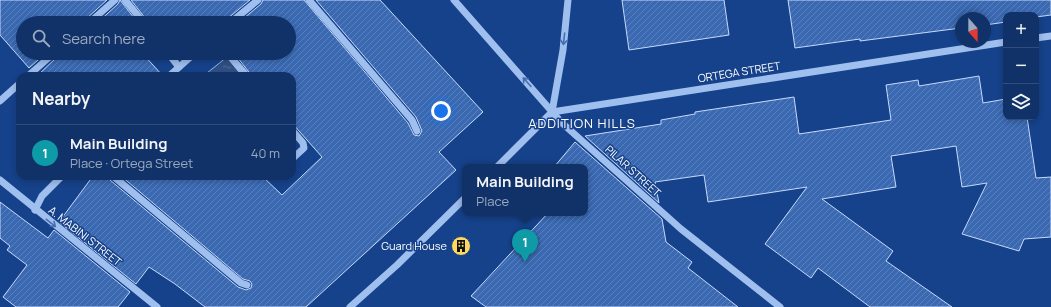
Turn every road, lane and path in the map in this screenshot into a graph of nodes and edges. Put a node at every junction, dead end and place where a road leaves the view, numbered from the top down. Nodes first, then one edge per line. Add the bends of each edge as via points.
1 (115, 0) edge
2 (125, 0) edge
3 (258, 0) edge
4 (309, 0) edge
5 (454, 0) edge
6 (568, 0) edge
7 (97, 16) edge
8 (138, 16) edge
9 (239, 16) edge
10 (1051, 36) edge
11 (1039, 38) edge
12 (1003, 42) edge
13 (46, 60) edge
14 (174, 60) edge
15 (187, 60) edge
16 (234, 60) edge
17 (179, 67) junction
18 (33, 72) edge
19 (173, 72) edge
20 (244, 72) edge
21 (16, 87) edge
22 (0, 101) edge
23 (552, 112) junction
24 (417, 131) dead end
25 (296, 135) edge
26 (296, 155) edge
27 (500, 164) edge
28 (0, 180) edge
29 (58, 180) edge
30 (118, 180) edge
31 (462, 201) edge
32 (35, 210) junction
33 (247, 285) dead end
34 (157, 307) edge
35 (350, 307) edge
36 (780, 307) edge

1 - 7 street
2 - 8 street
3 - 9 street
4 - 24 street via 412,120
23 -> 5 street, PILAR STREET
6 -> 23 street via 563,50
10 - 11 street
12 - 23 street, ORTEGA STREET
13 - 18 street
14 - 17 street
15 - 17 street
16 - 20 street
17 - 19 street
21 - 22 street
23 - 27 street
23 - 36 street, PILAR STREET via 681,229
25 - 26 street via 304,148
28 - 32 street, A. MABINI STREET
29 - 32 street via 42,196
30 - 33 street via 241,283
31 - 35 street
32 -> 34 street, A. MABINI STREET

